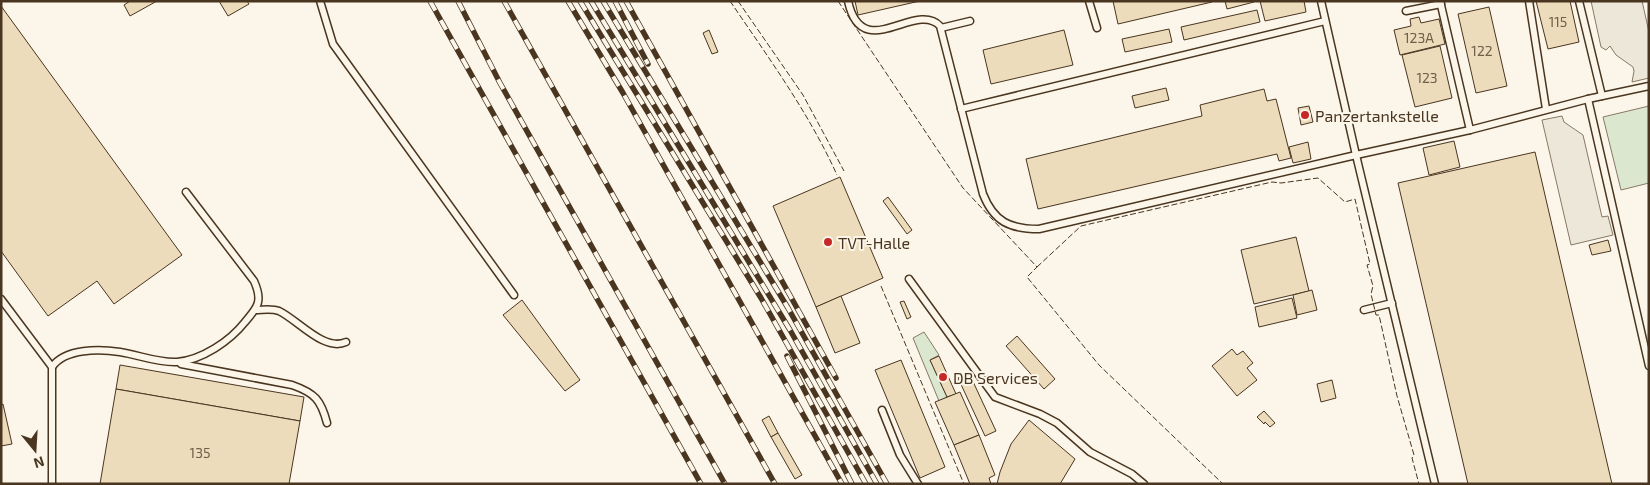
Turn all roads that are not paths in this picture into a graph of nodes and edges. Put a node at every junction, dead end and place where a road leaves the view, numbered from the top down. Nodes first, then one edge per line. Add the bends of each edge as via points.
1 (320, 1) edge
2 (848, 1) edge
3 (1089, 1) edge
4 (1321, 1) edge
5 (1529, 1) edge
6 (1579, 1) edge
7 (1441, 3) edge
8 (1406, 11) dead end
9 (970, 21) dead end
10 (1325, 21) junction
11 (941, 28) junction
12 (1097, 28) dead end
13 (1649, 86) edge
14 (1602, 96) junction
15 (1588, 99) junction
16 (961, 109) junction
17 (1546, 109) junction
18 (1470, 130) junction
19 (1356, 155) junction
20 (186, 192) dead end
21 (909, 279) dead end
22 (514, 296) dead end
23 (1, 299) edge
24 (1392, 303) junction
25 (255, 310) junction
26 (1364, 310) dead end
27 (1645, 335) edge
28 (346, 342) dead end
29 (172, 362) junction
30 (1649, 366) edge
31 (52, 367) junction
32 (882, 410) dead end
33 (327, 424) dead end
34 (52, 484) edge
35 (918, 484) edge
36 (1144, 484) edge
37 (1435, 484) edge

1 - 22 lane via 333,44
2 - 11 lane via 851,14 865,29 922,19 937,22
3 - 12 lane
4 - 10 lane
5 - 17 lane
6 - 14 lane
7 - 8 lane
7 - 18 lane
9 - 11 lane
10 - 16 lane
10 - 19 lane
11 - 16 lane
13 - 14 lane
14 - 15 lane
15 - 17 lane
15 - 27 lane
16 - 19 lane via 987,202 1009,226 1025,229 1039,229
17 - 18 lane
18 - 19 lane
19 - 24 lane
20 - 25 lane via 254,281 260,296
21 - 36 lane via 995,397 1057,423 1090,452
23 - 31 lane
24 - 26 lane
24 - 37 lane
25 - 28 lane via 280,312 328,344
25 - 29 lane via 242,326 211,352 186,361
27 - 30 lane
29 - 31 lane via 101,351 61,358
29 - 33 lane via 304,388 319,400
31 - 34 lane
32 - 35 lane via 900,455

